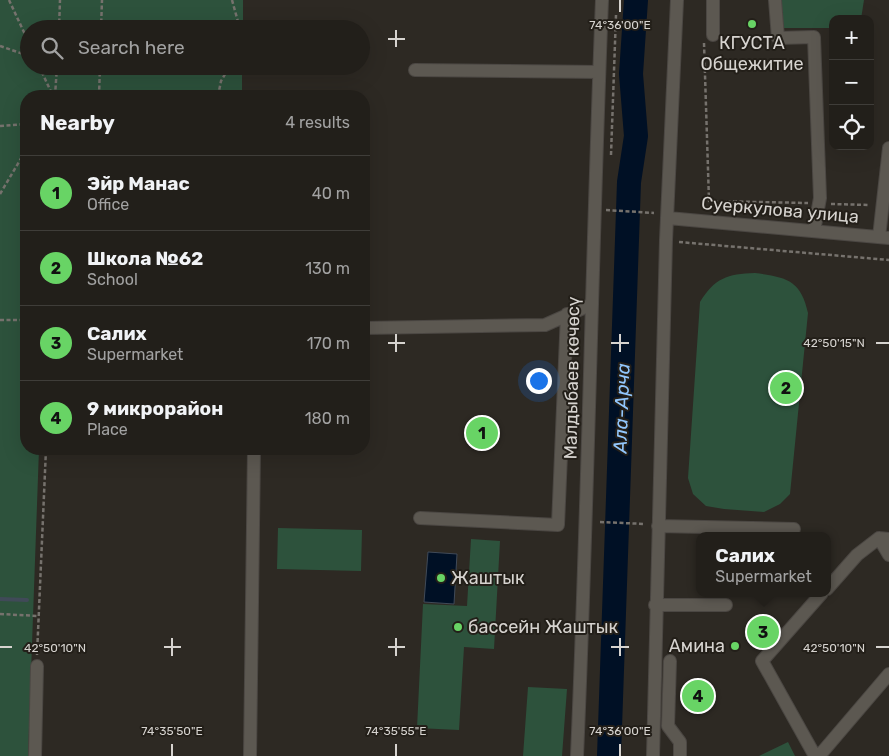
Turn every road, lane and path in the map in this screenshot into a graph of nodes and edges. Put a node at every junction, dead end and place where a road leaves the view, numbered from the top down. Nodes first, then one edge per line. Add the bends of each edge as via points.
1 (9, 0) edge
2 (60, 0) edge
3 (102, 0) edge
4 (232, 0) edge
5 (602, 0) edge
6 (677, 0) edge
7 (712, 0) edge
8 (776, 0) edge
9 (59, 20) edge
10 (103, 20) edge
11 (238, 20) edge
12 (20, 24) edge
13 (708, 36) joint
14 (0, 46) edge
15 (20, 53) edge
16 (415, 70) dead end
17 (599, 72) junction
18 (44, 75) edge
19 (56, 75) edge
20 (100, 75) edge
21 (225, 75) edge
22 (51, 90) edge
23 (55, 90) edge
24 (99, 90) edge
25 (219, 90) edge
26 (20, 124) edge
27 (0, 126) edge
28 (889, 148) edge
29 (20, 160) edge
30 (0, 194) edge
31 (813, 203) dead end
32 (822, 204) dead end
33 (880, 205) dead end
34 (608, 210) dead end
35 (668, 218) junction
36 (654, 222) dead end
37 (814, 231) junction
38 (884, 238) edge
39 (666, 240) junction
40 (889, 260) edge
41 (590, 305) junction
42 (567, 314) junction
43 (0, 320) edge
44 (20, 320) edge
45 (370, 328) edge
46 (46, 455) edge
47 (254, 455) edge
48 (420, 518) dead end
49 (600, 522) dead end
50 (652, 525) junction
51 (794, 529) dead end
52 (884, 539) edge
53 (889, 555) edge
54 (831, 583) edge
55 (818, 597) edge
56 (655, 605) junction
57 (726, 605) dead end
58 (0, 614) edge
59 (38, 616) junction
60 (670, 661) dead end
61 (37, 666) joint
62 (889, 674) edge
63 (35, 756) edge
64 (250, 756) edge
65 (576, 756) edge
66 (653, 756) edge
67 (680, 756) edge
68 (815, 756) edge
69 (819, 756) edge

1 - 12 path
2 - 9 path
3 - 10 path
4 - 11 path
5 - 17 street, Малдыбаев көчөсү
6 - 35 street
7 - 13 street
8 - 37 street via 778,38 814,37 820,198
13 - 31 path via 708,201
14 - 15 path
16 - 17 street
17 - 41 street, Малдыбаев көчөсү
18 - 22 path
19 - 23 path
20 - 24 path
21 - 25 path
26 - 27 path
28 - 38 street
29 - 30 path
32 - 33 path
34 - 36 path via 654,213
35 - 37 street, Суеркулова улица
35 - 39 street
37 - 38 street, Суеркулова улица
39 - 40 path
39 - 50 street
41 - 42 street
41 - 65 street, Малдыбаев көчөсү via 586,539
42 - 45 street via 545,325
42 - 48 street via 558,525
43 - 44 path
46 - 59 path
47 - 64 street
49 - 50 path
50 - 51 street
50 - 56 street
52 - 53 street
52 - 54 street via 856,555
55 - 68 street via 762,661
56 - 57 street
56 - 66 street
58 - 59 path
59 - 61 path
60 - 67 street via 668,726 680,742
61 - 63 street
62 - 69 street

